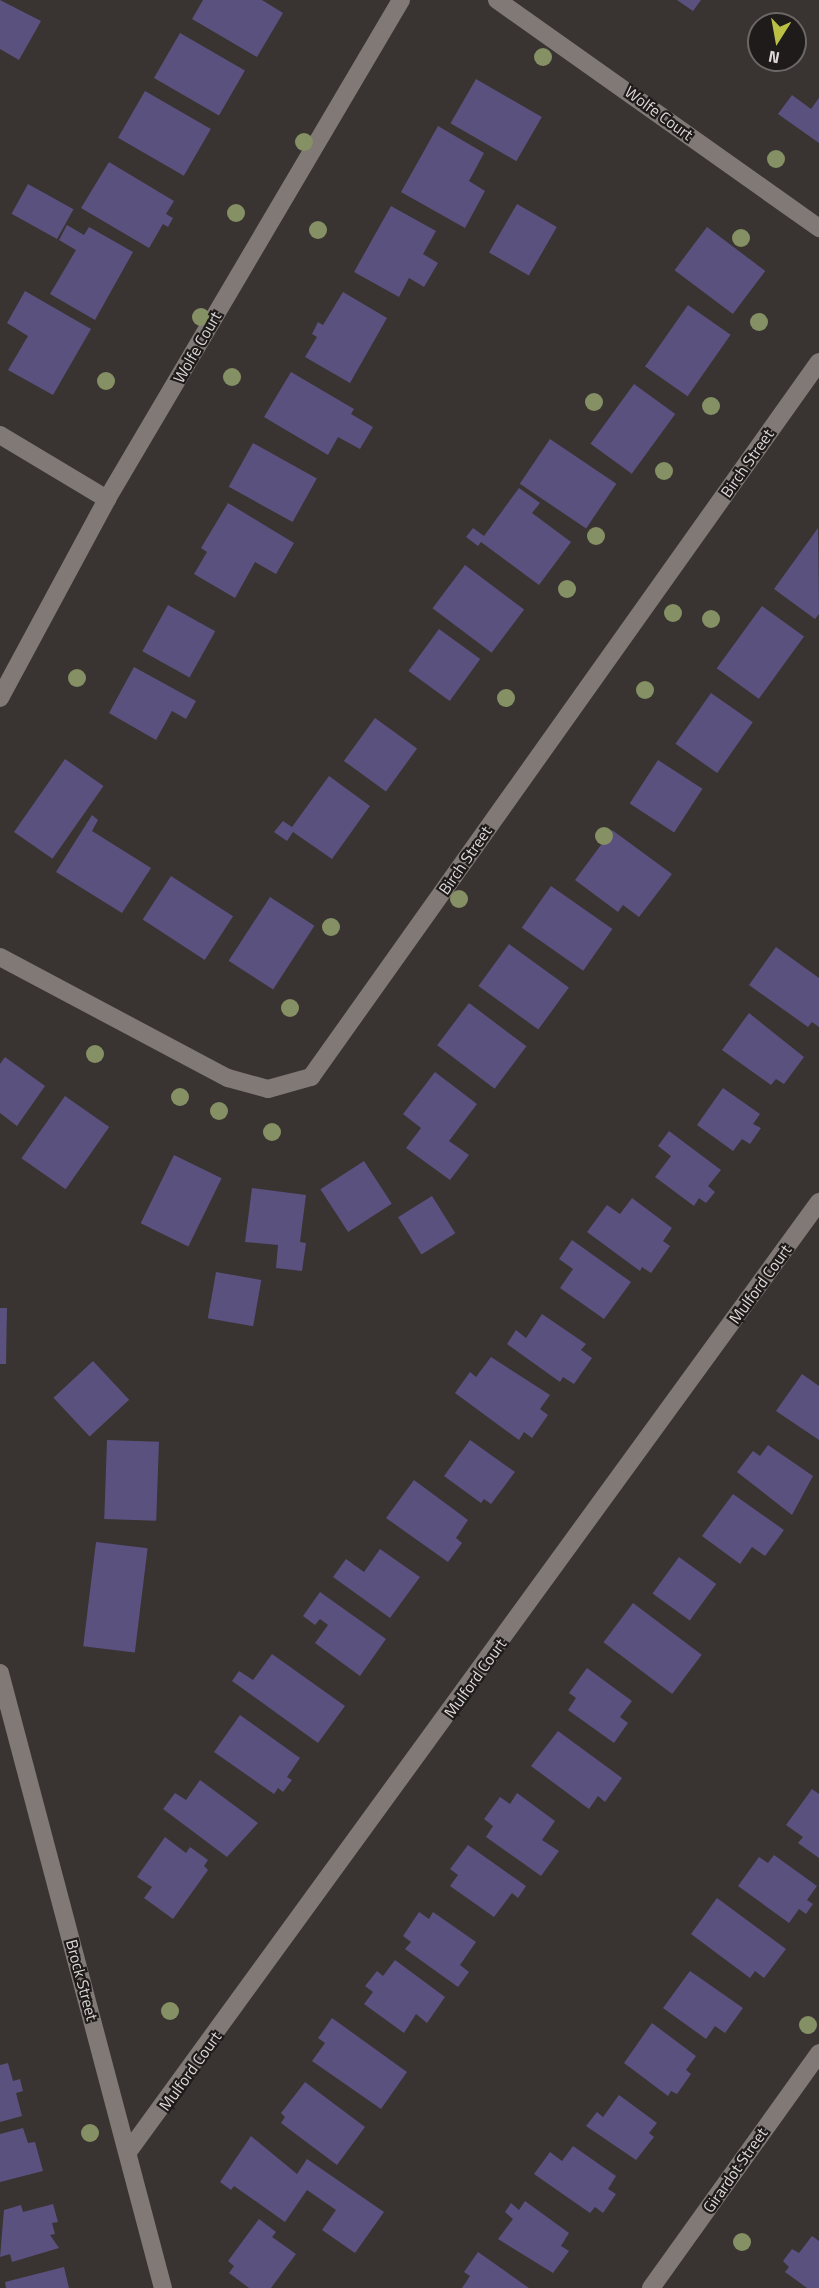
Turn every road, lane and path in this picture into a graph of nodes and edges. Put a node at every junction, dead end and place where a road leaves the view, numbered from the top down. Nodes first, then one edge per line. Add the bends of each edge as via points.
1 (401, 0) edge
2 (497, 0) edge
3 (819, 228) edge
4 (819, 362) edge
5 (0, 435) edge
6 (107, 499) junction
7 (0, 698) edge
8 (0, 957) edge
9 (819, 1202) edge
10 (0, 1672) edge
11 (817, 2061) edge
12 (128, 2152) junction
13 (163, 2288) edge
14 (651, 2288) edge

1 - 6 street, Wolfe Court
2 - 3 street, Wolfe Court
4 - 8 street, Birch Street via 311,1077 268,1089 228,1078
5 - 6 street
6 - 7 street, Wolfe Court
9 - 12 street, Mulford Court
10 - 12 street, Brock Street
11 - 14 street, Girardot Street
12 - 13 street, Brock Street

